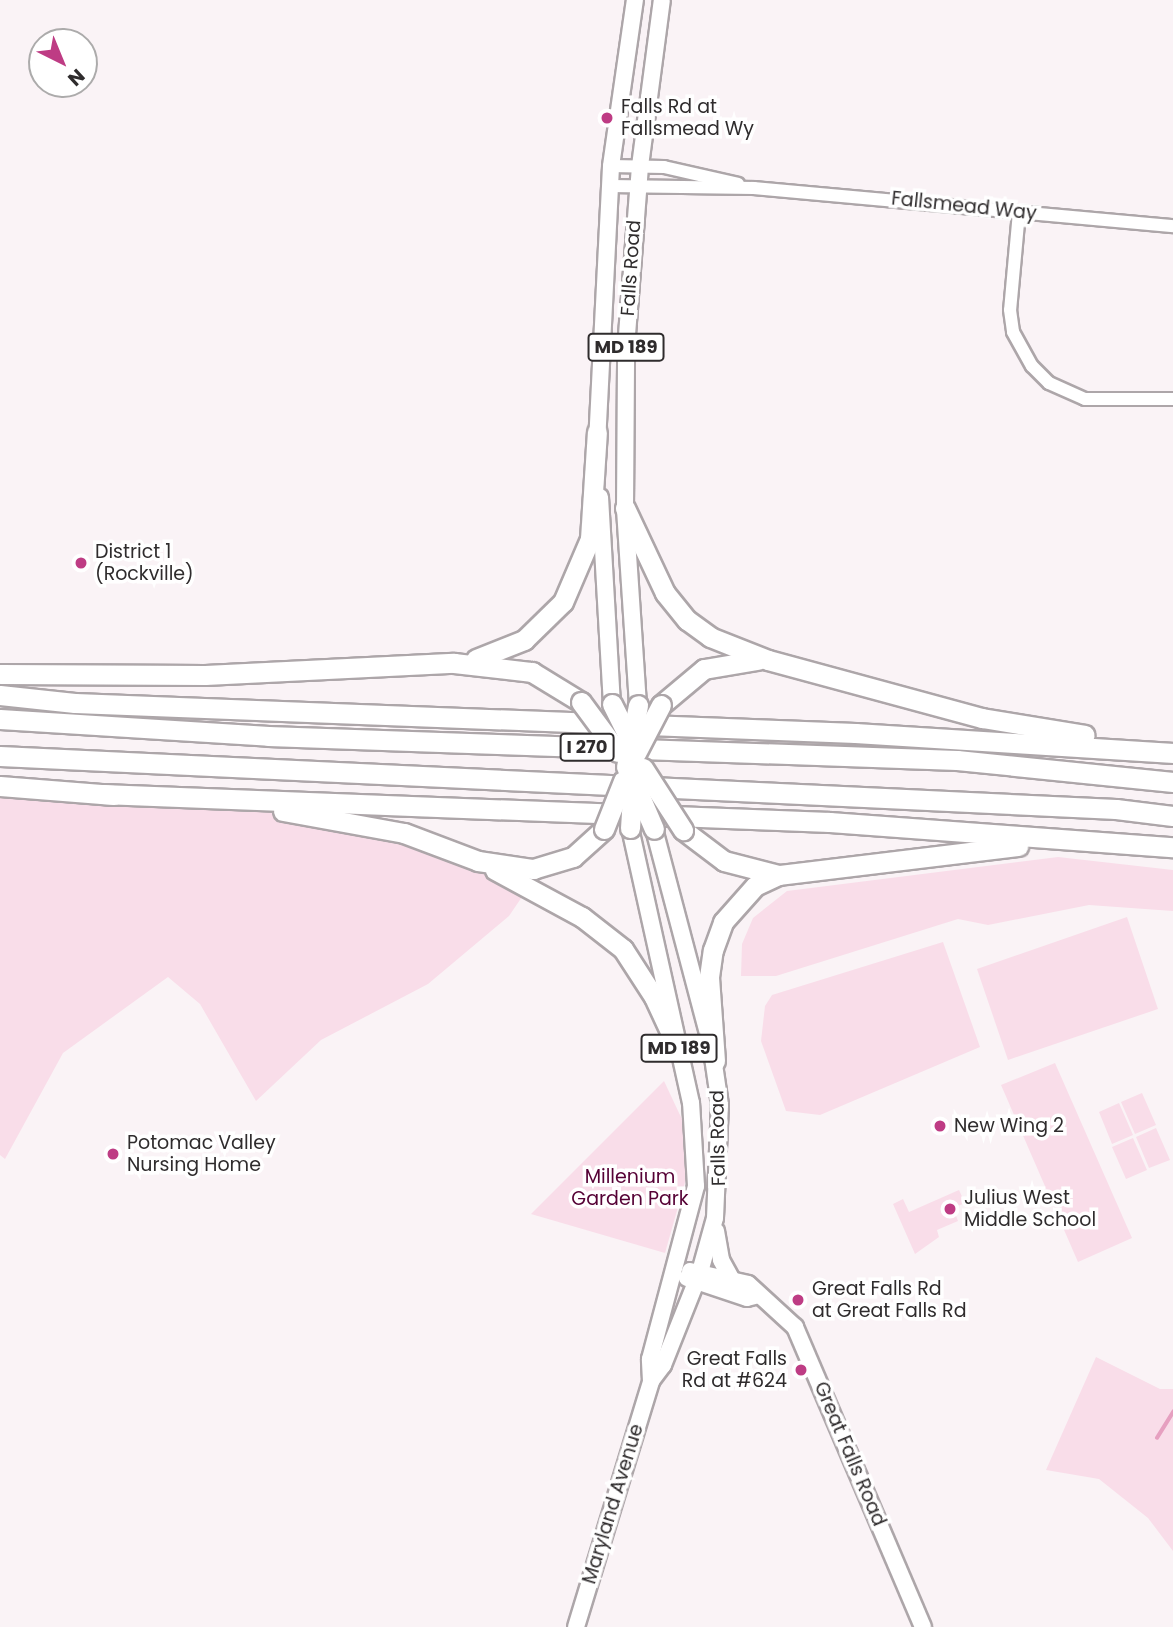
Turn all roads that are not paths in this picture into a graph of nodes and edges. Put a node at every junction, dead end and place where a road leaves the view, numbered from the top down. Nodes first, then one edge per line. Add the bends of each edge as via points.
1 (635, 0) edge
2 (662, 0) edge
3 (611, 166) junction
4 (640, 166) junction
5 (610, 186) junction
6 (639, 187) junction
7 (754, 188) junction
8 (1019, 212) junction
9 (1173, 226) edge
10 (1173, 399) edge
11 (597, 432) junction
12 (625, 508) junction
13 (768, 660) junction
14 (454, 663) junction
15 (0, 674) edge
16 (0, 695) edge
17 (612, 704) joint
18 (638, 705) joint
19 (0, 719) edge
20 (1136, 749) junction
21 (1173, 753) edge
22 (0, 756) edge
23 (628, 762) junction
24 (1173, 782) edge
25 (0, 786) edge
26 (102, 794) junction
27 (1173, 816) edge
28 (630, 828) joint
29 (654, 829) joint
30 (1173, 847) edge
31 (478, 861) junction
32 (779, 875) junction
33 (680, 1053) junction
34 (715, 1061) junction
35 (715, 1218) junction
36 (677, 1270) junction
37 (697, 1278) junction
38 (731, 1278) junction
39 (759, 1295) junction
40 (651, 1381) junction
41 (576, 1627) edge
42 (923, 1627) edge

1 - 3 main road, Falls Road / MD 189
2 - 4 main road, Falls Road / MD 189
3 - 4 street, Fallsmead Way
3 - 5 main road, Falls Road / MD 189
4 - 6 main road, Falls Road / MD 189
4 - 7 street, Fallsmead Way
5 - 6 street, Fallsmead Way
5 - 11 main road, Falls Road / MD 189
6 - 7 street, Fallsmead Way
6 - 12 main road, Falls Road / MD 189 via 626,348
7 - 8 street, Fallsmead Way
8 - 9 street, Fallsmead Way
8 - 10 street via 1010,310 1013,332 1032,366 1049,383 1085,399
11 - 14 highway via 590,538 563,602 543,625 506,651
11 - 17 main road, Falls Road / MD 189
12 - 13 highway via 648,563 687,620 720,642
12 - 18 main road, Falls Road / MD 189
13 - 20 highway via 982,718
13 - 23 highway, bridge via 704,668 661,705
14 - 15 highway via 205,675
14 - 23 highway, bridge via 532,672 581,702
16 - 20 highway, I 270 via 75,703
17 - 23 highway, bridge
18 - 23 highway, bridge
19 - 24 highway, I 270 via 268,736 957,760
20 - 21 highway, I 270
22 - 27 highway, I 270 via 1116,809
23 - 28 highway, bridge
23 - 29 highway, bridge
23 - 31 highway, bridge via 604,829 573,857 551,867
23 - 32 highway, bridge via 684,830 724,861
25 - 26 highway
26 - 30 highway via 829,822
26 - 31 highway via 251,805 404,833
28 - 33 main road, Falls Road / MD 189
29 - 34 main road, Falls Road / MD 189
30 - 32 highway via 1005,846
31 - 33 highway via 582,917 623,949 654,997
32 - 34 highway via 736,902 713,950 709,977
33 - 36 main road, Falls Road / MD 189 via 691,1102 696,1186
34 - 35 main road, Falls Road / MD 189 via 720,1149
35 - 37 main road, Falls Road / MD 189
35 - 38 main road via 721,1260
36 - 37 main road, Great Falls Road
36 - 40 main road, Maryland Avenue via 650,1359
37 - 38 main road, Great Falls Road
37 - 39 main road, Great Falls Road via 747,1298
37 - 40 main road, Maryland Avenue via 663,1365
38 - 39 main road, Great Falls Road
39 - 42 main road, Great Falls Road via 795,1326
40 - 41 main road, Maryland Avenue

